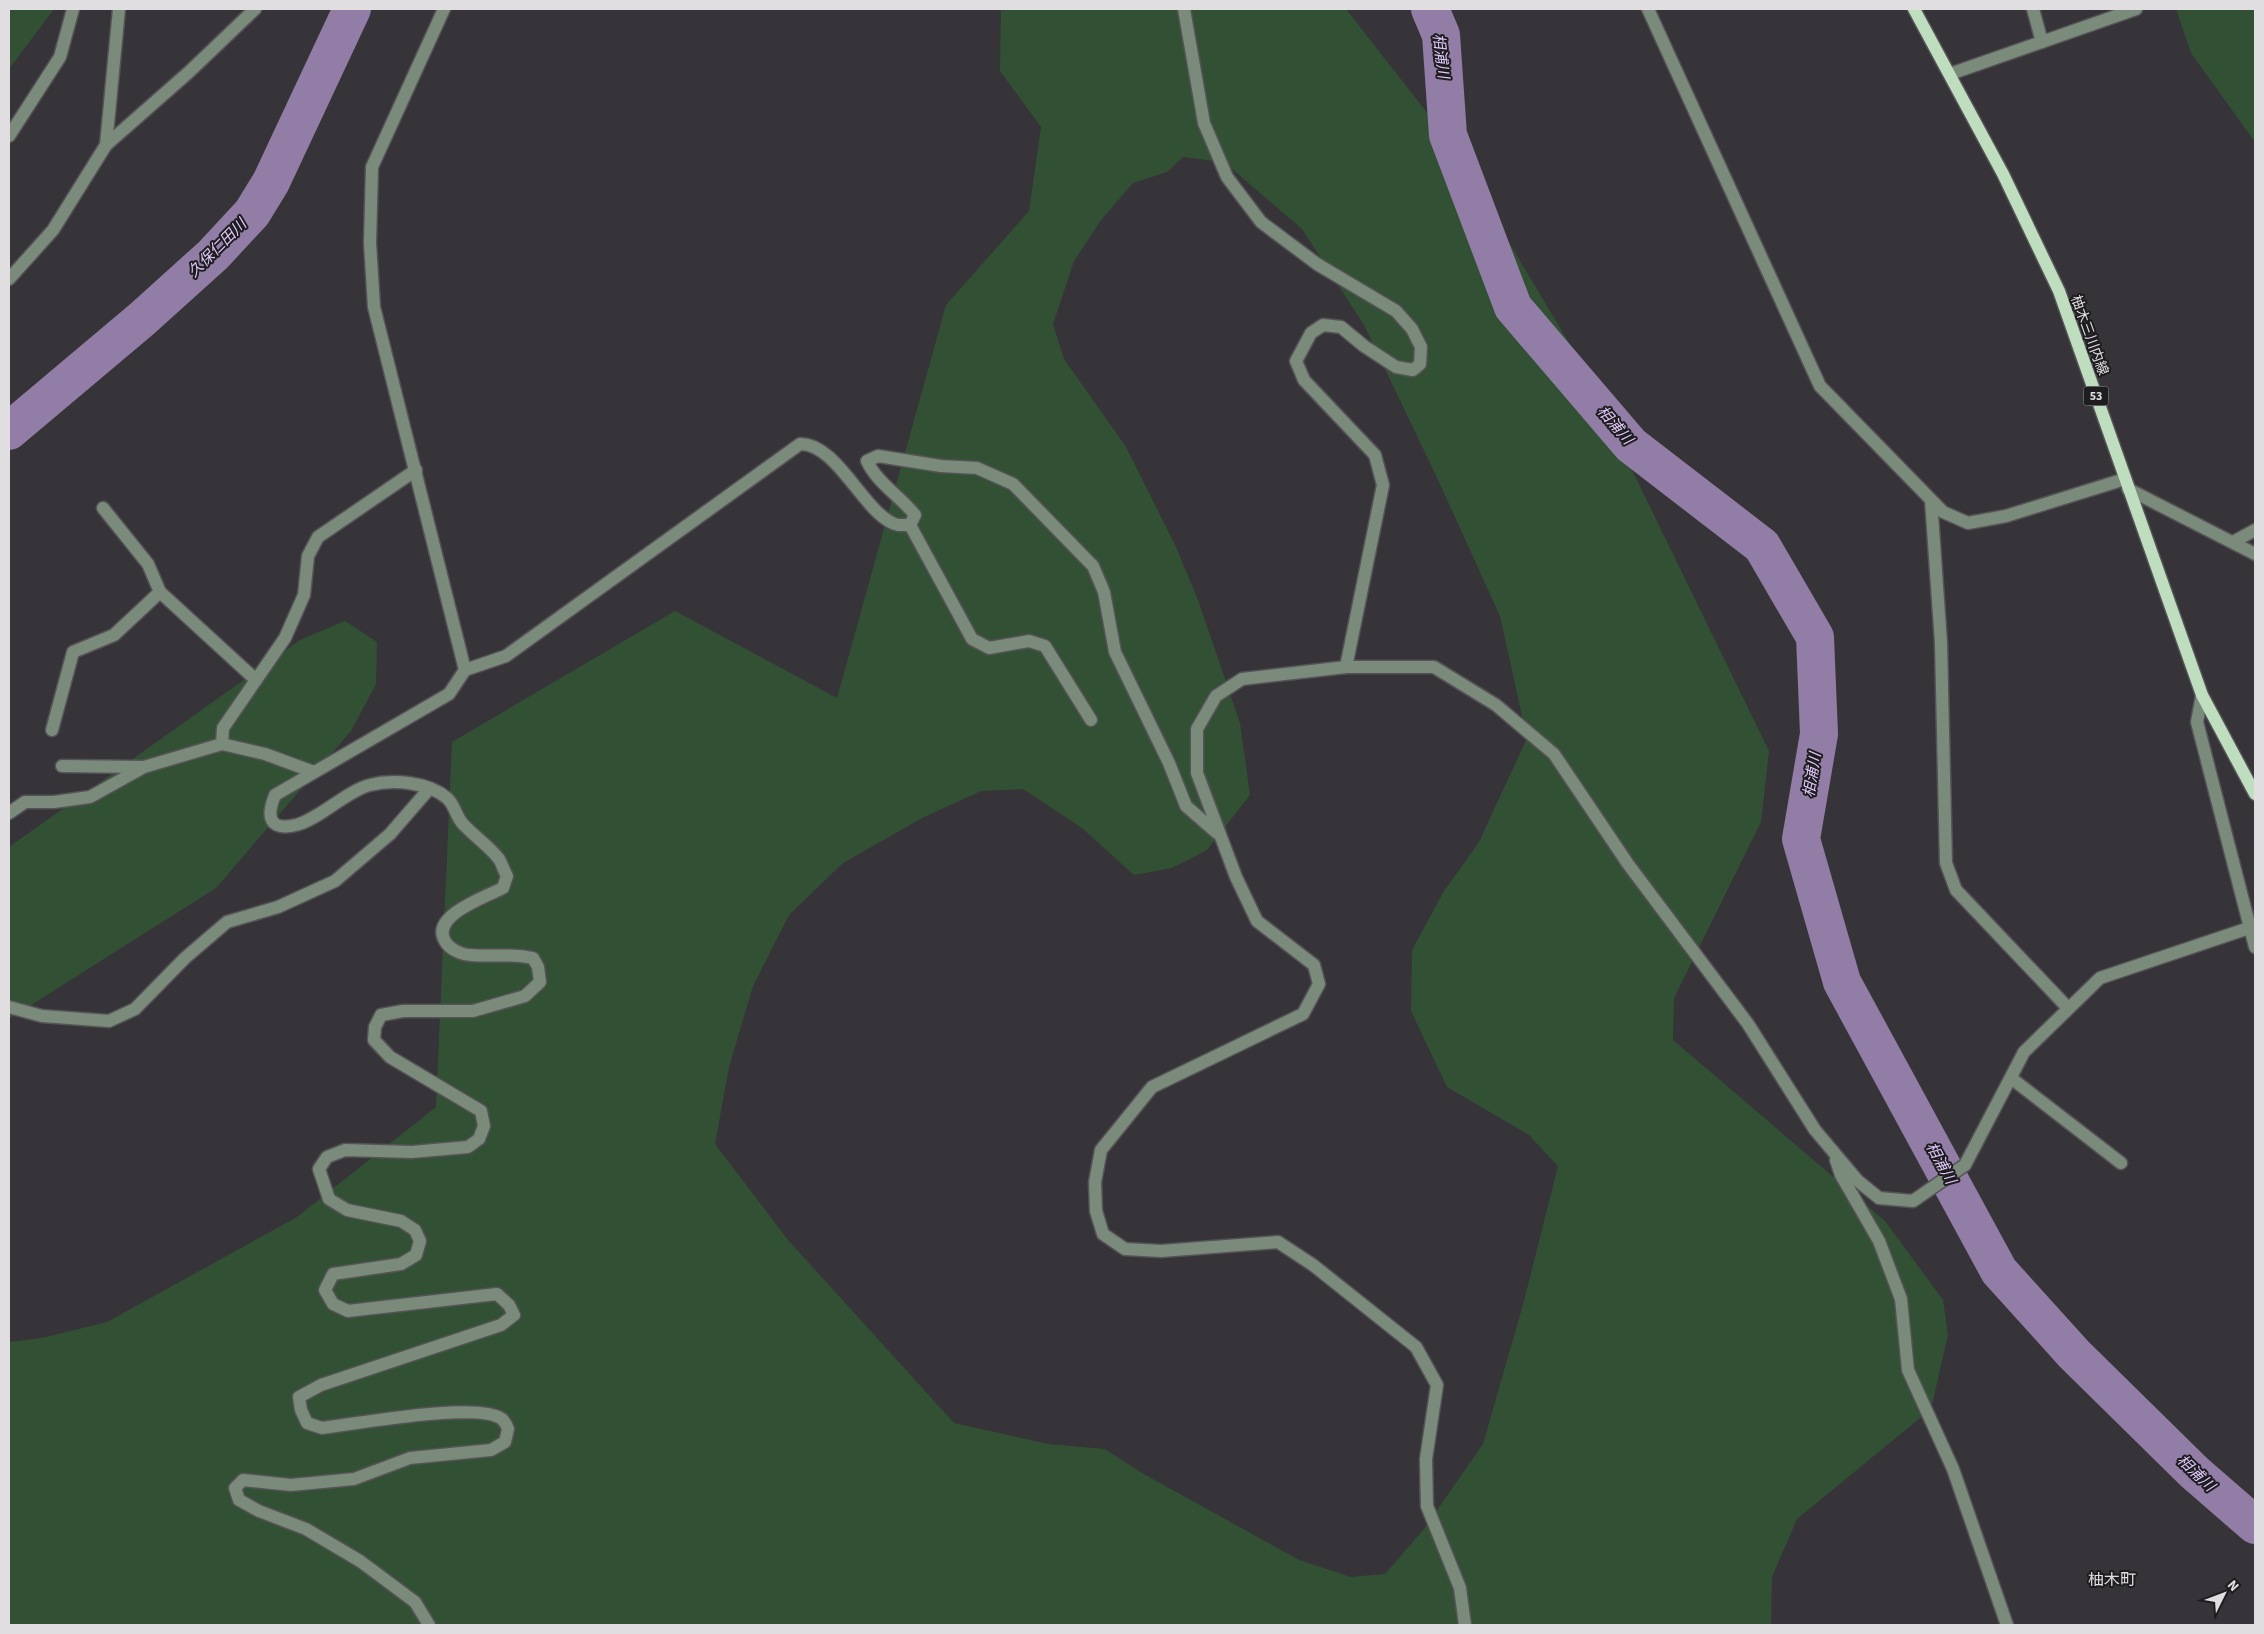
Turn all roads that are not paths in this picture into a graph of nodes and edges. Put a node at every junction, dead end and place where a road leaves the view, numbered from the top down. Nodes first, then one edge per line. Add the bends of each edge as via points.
1 (73, 9) edge
2 (119, 9) edge
3 (255, 9) edge
4 (444, 9) edge
5 (1184, 9) edge
6 (1648, 9) edge
7 (1914, 9) edge
8 (2033, 9) edge
9 (2136, 9) edge
10 (2042, 42) junction
11 (1950, 74) junction
12 (9, 136) edge
13 (106, 145) junction
14 (9, 279) edge
15 (416, 470) junction
16 (2127, 484) junction
17 (1931, 500) junction
18 (103, 508) dead end
19 (910, 525) junction
20 (2255, 530) edge
21 (2233, 542) junction
22 (2255, 554) edge
23 (160, 592) junction
24 (1346, 667) junction
25 (465, 670) junction
26 (256, 680) junction
27 (2202, 695) junction
28 (1091, 720) dead end
29 (52, 730) dead end
30 (222, 744) junction
31 (62, 766) dead end
32 (144, 767) junction
33 (314, 772) junction
34 (429, 789) junction
35 (2255, 794) edge
36 (9, 813) edge
37 (1220, 835) junction
38 (2252, 927) edge
39 (2255, 948) edge
40 (9, 1007) edge
41 (2068, 1008) junction
42 (2011, 1078) junction
43 (1834, 1153) junction
44 (2121, 1163) dead end
45 (429, 1625) edge
46 (1465, 1625) edge
47 (2006, 1625) edge

1 - 12 street via 60,57
2 - 13 street
3 - 13 street
4 - 15 street via 372,167 370,244 374,307
5 - 24 street via 1204,123 1227,177 1261,222 1317,264 1396,311 1421,347 1420,364 1413,370 1396,367 1341,327 1323,325 1310,333 1296,361 1304,380 1375,455 1383,485
6 - 17 street via 1820,386
7 - 11 main road, 柚木三川内線 / 53
8 - 10 street
9 - 10 street
10 - 11 street
11 - 16 main road, 柚木三川内線 / 53 via 2059,291
13 - 14 street via 53,230
15 - 25 street
15 - 26 street via 318,537 308,556 304,595 285,638
16 - 17 street via 1968,523 1943,512
16 - 21 street
16 - 27 main road, 柚木三川内線 / 53
17 - 41 street via 1941,643 1946,863 1956,890
18 - 23 street via 148,564
19 - 25 street via 897,524 880,513 829,457 810,444 800,444 506,656
19 - 28 street via 972,639 989,648 1029,640 1045,646
19 - 37 street via 915,515 873,474 867,461 878,456 977,468 1013,484 1093,566 1104,592 1114,652 1186,806
20 - 21 street
21 - 22 street
23 - 26 street
23 - 29 street via 114,635 73,652
24 - 37 street via 1242,679 1216,696 1197,729 1197,773
24 - 43 street via 1434,667 1496,705 1554,754 1628,864 1748,1024 1791,1096
25 - 33 street via 449,694
26 - 30 street via 223,728
27 - 35 main road, 柚木三川内線 / 53
27 - 38 street via 2197,722
30 - 32 street
30 - 33 street via 265,754
31 - 32 street
32 - 36 street via 90,798 25,802
33 - 34 street via 275,796 270,808 270,819 274,825 298,825 369,785 402,782
34 - 40 street via 390,834 335,881 278,907 227,922 135,1009 109,1021 42,1016
34 - 45 street via 447,798 461,822 499,860 507,876 503,888 452,914 442,925 444,941 469,955 514,954 532,958 538,967 540,982 524,996 473,1011 403,1011 380,1015 374,1040 390,1057 481,1111 484,1126 479,1139 468,1146 412,1152 345,1150 327,1157 319,1169 329,1199 347,1210 401,1221 415,1230 420,1241 416,1255 401,1264 333,1274 325,1290 333,1304 348,1311 497,1294 510,1305 514,1316 501,1325 321,1385 299,1397 307,1423 322,1428 455,1412 482,1412 501,1419 508,1429 507,1435 505,1442 491,1450 410,1458 354,1479 291,1485 243,1480 235,1488 239,1500 306,1529 360,1561 415,1602
37 - 46 street via 1257,921 1314,965 1319,984 1303,1014 1152,1087 1101,1150 1095,1192 1096,1211 1103,1234 1126,1249 1161,1251 1278,1242 1313,1265 1416,1347 1437,1385 1426,1459 1427,1506 1460,1588
38 - 39 street
38 - 41 street via 2100,978
41 - 42 street via 2024,1052
42 - 43 street via 1965,1165 1913,1201 1879,1198 1858,1181
42 - 44 street
43 - 47 street via 1841,1175 1880,1242 1901,1299 1908,1370 1953,1469

